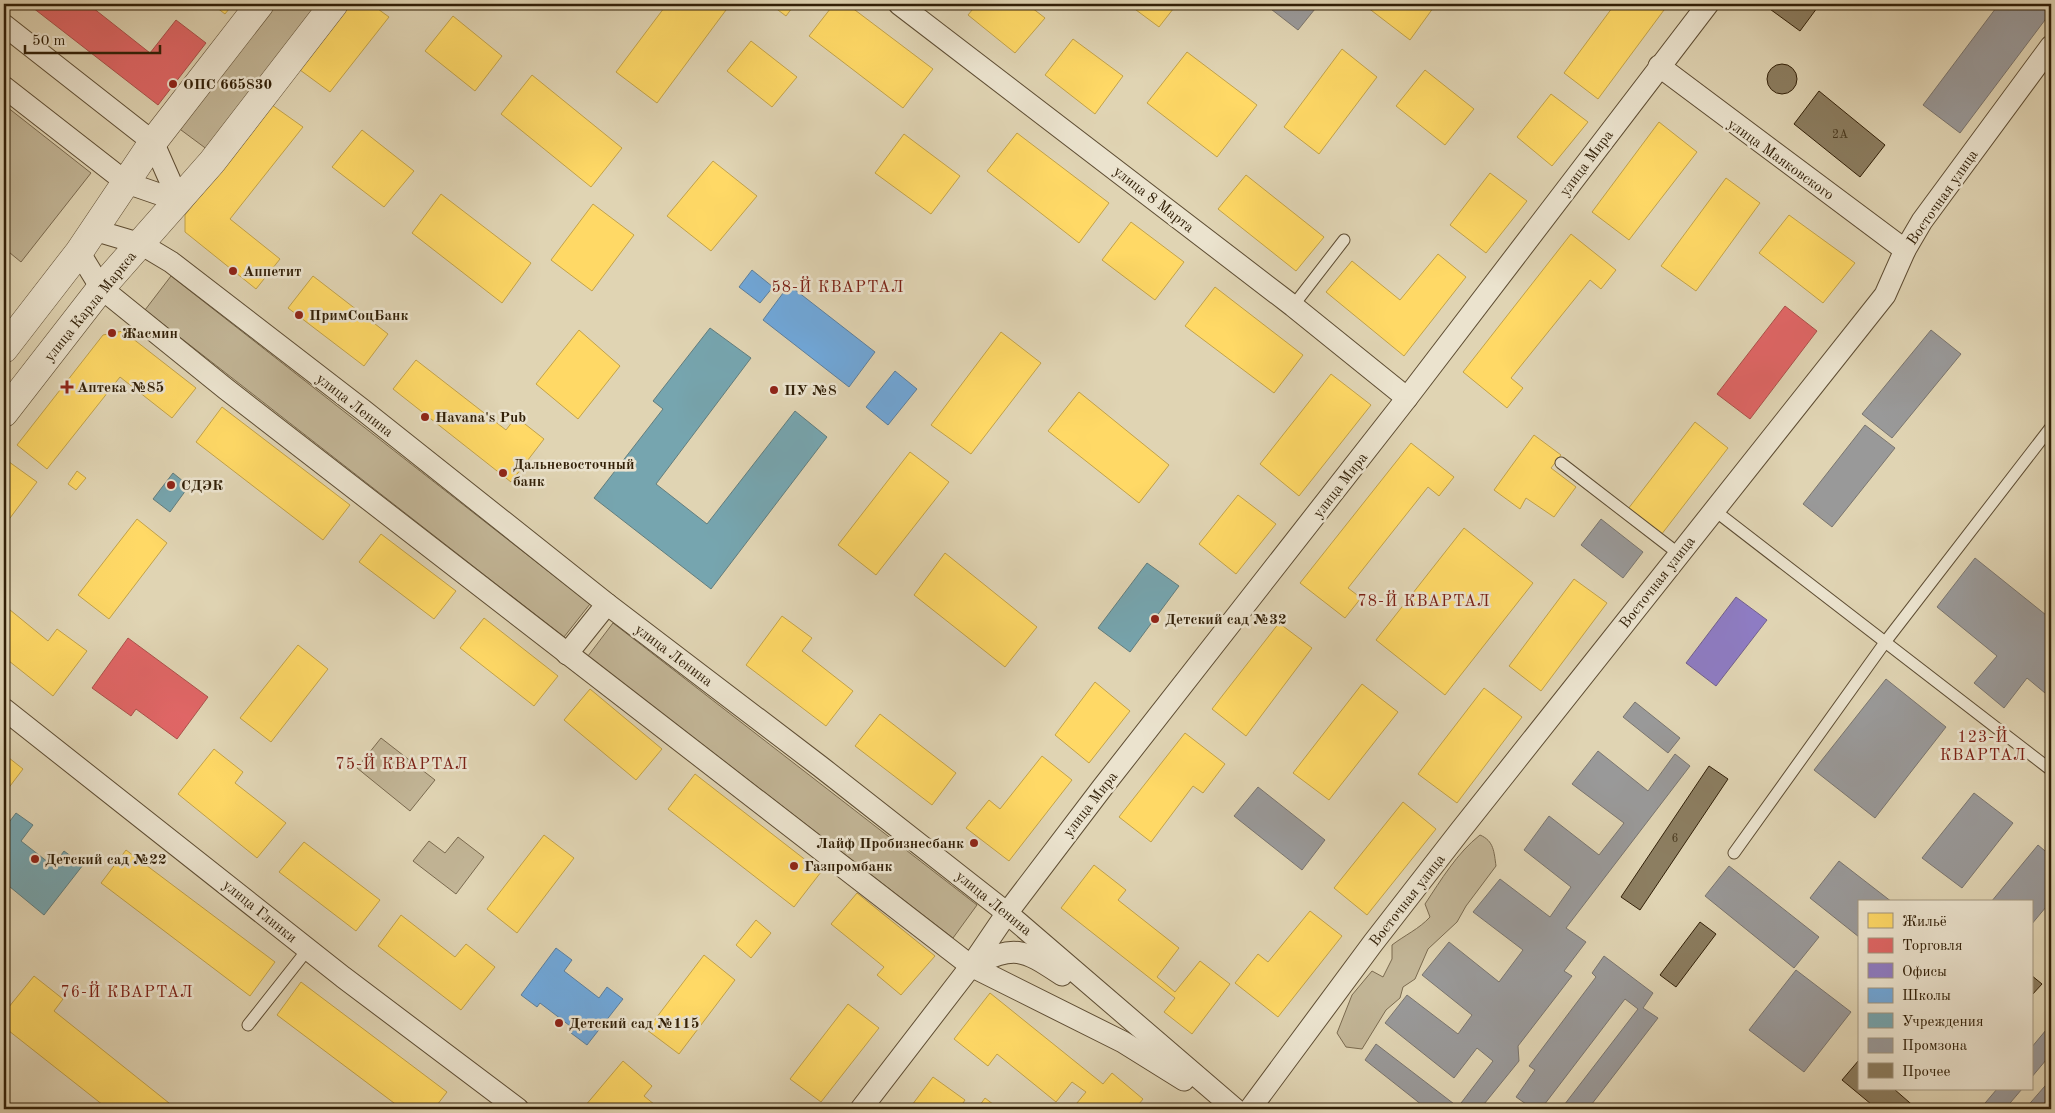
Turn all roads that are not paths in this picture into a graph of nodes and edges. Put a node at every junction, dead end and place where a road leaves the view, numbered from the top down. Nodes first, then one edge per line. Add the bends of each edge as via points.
1 (260, 4) edge
2 (334, 4) edge
3 (899, 4) edge
4 (1702, 6) edge
5 (4, 25) edge
6 (2051, 46) edge
7 (1659, 66) junction
8 (4, 87) edge
9 (153, 142) junction
10 (127, 183) junction
11 (179, 201) junction
12 (1344, 240) dead end
13 (86, 241) junction
14 (141, 244) junction
15 (1905, 250) junction
16 (102, 288) junction
17 (1293, 306) junction
18 (4, 349) edge
19 (1407, 398) junction
20 (4, 413) edge
21 (2051, 427) edge
22 (1561, 464) dead end
23 (1714, 510) junction
24 (1679, 554) junction
25 (607, 604) junction
26 (1886, 641) junction
27 (567, 654) junction
28 (4, 709) edge
29 (2051, 770) edge
30 (1734, 853) dead end
31 (1007, 913) junction
32 (308, 950) junction
33 (971, 966) junction
34 (1124, 1014) junction
35 (248, 1025) dead end
36 (518, 1109) edge
37 (861, 1109) edge
38 (1233, 1109) edge
39 (1250, 1109) edge

1 - 9 street
2 - 11 street, улица Карла Маркса
3 - 17 street, улица 8 Марта
4 - 7 street, улица Мира
5 - 9 street
6 - 15 street, Восточная улица via 1922,221
7 - 15 street, улица Маяковского
7 - 19 street, улица Мира
8 - 10 street
9 - 10 street
9 - 11 street
10 - 11 street
10 - 13 street
11 - 14 street, улица Карла Маркса
12 - 17 lane
13 - 14 street, улица Ленина
13 - 16 street, улица Ленина
13 - 18 street
14 - 16 street, улица Карла Маркса
14 - 25 street, улица Ленина via 162,255 302,363
15 - 23 street, Восточная улица via 1885,295
16 - 20 street, улица Карла Маркса
16 - 27 street, улица Ленина via 226,389
17 - 19 street, улица 8 Марта
19 - 31 street, улица Мира
21 - 26 lane
22 - 24 lane
23 - 24 street, Восточная улица
23 - 26 lane
24 - 39 street, Восточная улица via 1373,943
25 - 27 street
25 - 31 street, улица Ленина
26 - 29 lane
26 - 30 lane
27 - 33 street, улица Ленина
28 - 32 street, улица Глинки
31 - 33 street, улица Мира
31 - 34 street, улица Ленина
32 - 35 lane
32 - 36 street, улица Глинки
33 - 34 street, улица Мира via 1003,952 1019,952 1038,959
33 - 37 street, улица Мира
33 - 38 street, улица Ленина via 1124,1042
34 - 38 street, улица Ленина

